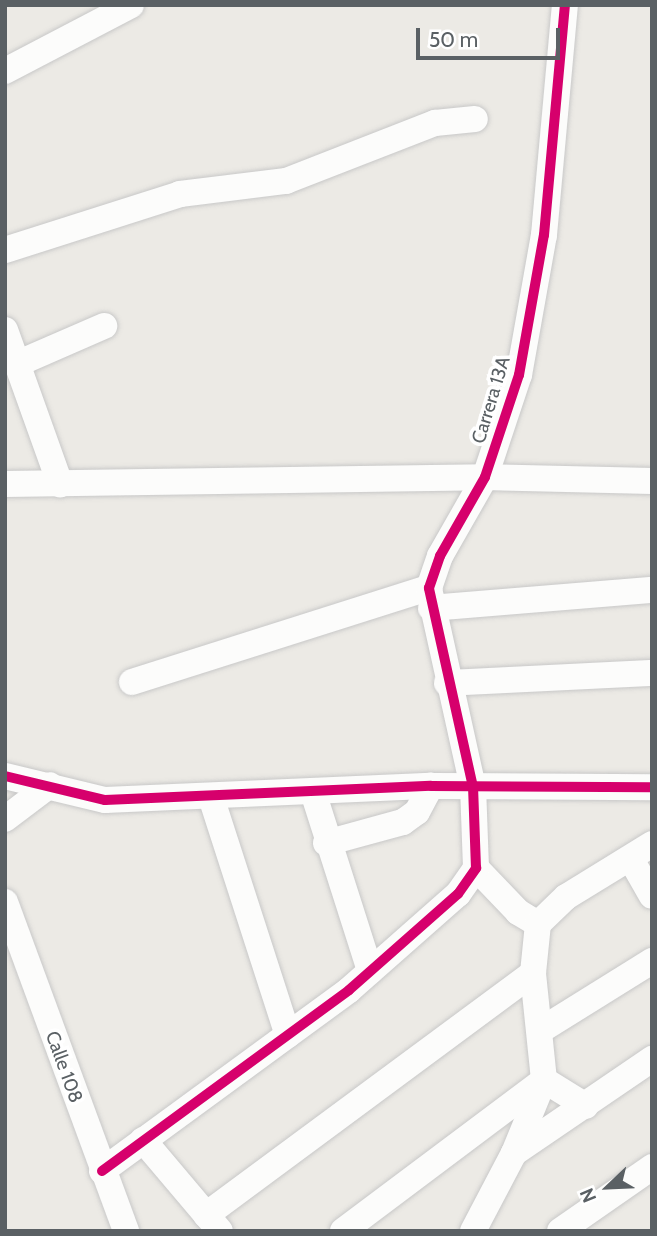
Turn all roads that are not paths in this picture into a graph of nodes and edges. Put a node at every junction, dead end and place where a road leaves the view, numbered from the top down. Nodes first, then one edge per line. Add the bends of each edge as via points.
1 (131, 5) edge
2 (565, 5) edge
3 (5, 71) edge
4 (475, 119) dead end
5 (5, 250) edge
6 (104, 326) dead end
7 (5, 330) edge
8 (19, 363) junction
9 (485, 477) junction
10 (652, 481) edge
11 (5, 484) edge
12 (60, 484) junction
13 (652, 590) edge
14 (430, 598) junction
15 (652, 673) edge
16 (132, 682) dead end
17 (447, 683) junction
18 (5, 776) edge
19 (50, 785) junction
20 (431, 786) junction
21 (472, 787) junction
22 (652, 787) edge
23 (313, 792) junction
24 (211, 796) junction
25 (5, 819) edge
26 (326, 843) junction
27 (642, 853) edge
28 (476, 868) junction
29 (652, 896) edge
30 (5, 902) edge
31 (538, 924) junction
32 (652, 961) edge
33 (370, 971) junction
34 (533, 973) junction
35 (541, 1030) junction
36 (288, 1035) junction
37 (652, 1059) edge
38 (544, 1080) junction
39 (586, 1105) junction
40 (143, 1140) junction
41 (514, 1153) junction
42 (652, 1167) edge
43 (102, 1171) junction
44 (213, 1223) edge
45 (477, 1229) edge
46 (126, 1231) edge
47 (343, 1231) edge
48 (560, 1231) edge

1 - 3 street
2 - 9 street, Carrera 13A via 544,235 519,375
4 - 5 street via 435,123 286,181 180,194
6 - 8 street
7 - 8 street
8 - 12 street
9 - 10 street
9 - 12 street
9 - 14 street, Carrera 13A via 440,556
11 - 12 street
13 - 14 street
14 - 16 street
14 - 17 street
15 - 17 street
17 - 21 street
18 - 19 street
19 - 24 street via 105,800
19 - 25 street
20 - 21 street
20 - 23 street
20 - 26 street via 417,812 403,822
21 - 22 street
21 - 28 street
23 - 24 street
23 - 26 street
24 - 36 street
26 - 33 street
27 - 29 street
27 - 31 street via 566,897
28 - 31 street via 518,912
28 - 33 street via 458,894
30 - 43 street, Calle 108
31 - 34 street
32 - 35 street
33 - 36 street
34 - 35 street
34 - 44 street
35 - 38 street
36 - 40 street
37 - 39 street
38 - 39 street
38 - 41 street
38 - 47 street
39 - 41 street
40 - 43 street
40 - 44 street
41 - 45 street
42 - 48 street
43 - 46 street, Calle 108

